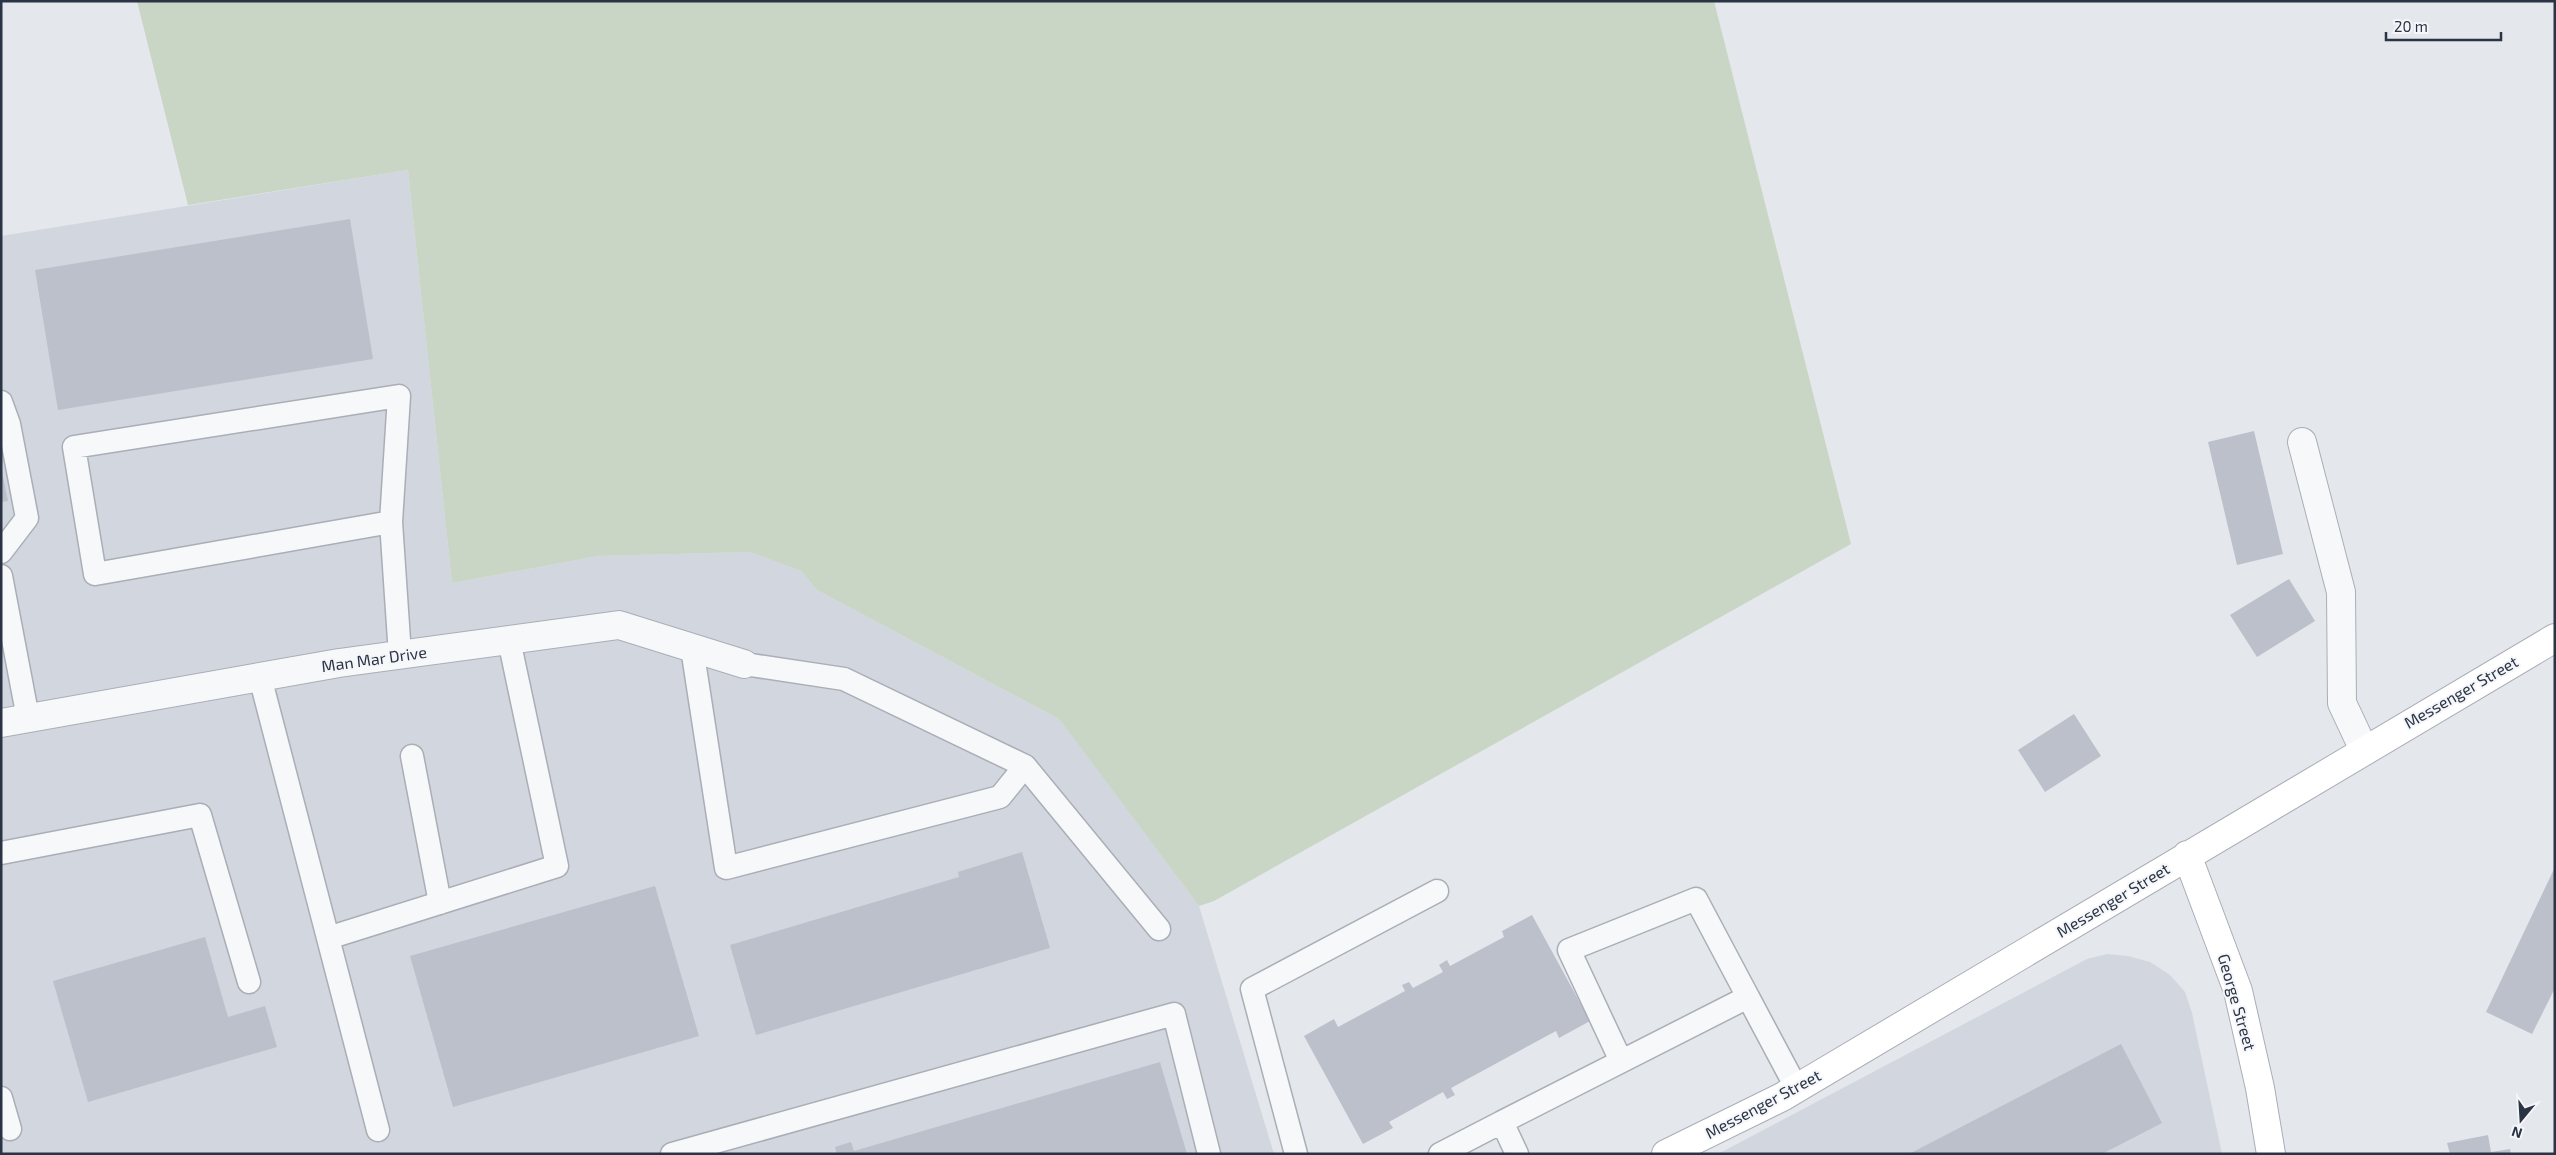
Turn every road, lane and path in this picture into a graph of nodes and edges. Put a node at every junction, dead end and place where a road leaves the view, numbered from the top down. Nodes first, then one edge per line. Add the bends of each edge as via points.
1 (1, 402) edge
2 (2302, 442) dead end
3 (391, 522) junction
4 (1, 552) edge
5 (1, 576) edge
6 (2555, 638) edge
7 (509, 640) junction
8 (692, 648) junction
9 (400, 655) junction
10 (744, 664) joint
11 (260, 677) junction
12 (28, 718) junction
13 (1, 723) edge
14 (2364, 750) junction
15 (412, 756) dead end
16 (1025, 766) junction
17 (1, 854) edge
18 (2187, 855) junction
19 (1436, 891) dead end
20 (440, 903) junction
21 (1159, 929) dead end
22 (328, 938) junction
23 (249, 982) dead end
24 (1748, 997) junction
25 (1622, 1061) junction
26 (1796, 1089) junction
27 (1, 1098) edge
28 (1502, 1122) junction
29 (10, 1129) dead end
30 (378, 1130) dead end
31 (672, 1154) edge
32 (1209, 1154) edge
33 (1296, 1154) edge
34 (1440, 1154) edge
35 (1517, 1154) edge
36 (1666, 1154) edge
37 (2271, 1154) edge

1 - 4 lane via 9,424 27,518
2 - 14 street via 2341,592 2342,703
3 - 3 lane via 399,396 74,447 96,574
3 - 9 lane
5 - 12 lane
6 - 14 main road, Messenger Street
7 - 8 street, Man Mar Drive via 619,625
7 - 9 street, Man Mar Drive
7 - 20 lane via 557,866
8 - 10 street, Man Mar Drive
8 - 16 lane via 726,868 1000,797
9 - 11 street, Man Mar Drive
10 - 16 lane via 844,680
11 - 12 street, Man Mar Drive
11 - 22 lane
12 - 13 street, Man Mar Drive
14 - 18 main road, Messenger Street
15 - 20 lane
16 - 21 lane
17 - 23 lane via 200,815
18 - 26 main road, Messenger Street
18 - 37 main road, George Street via 2238,991
19 - 33 lane via 1252,990
20 - 22 lane
22 - 30 lane
24 - 25 lane
24 - 25 lane via 1696,899 1569,950
24 - 26 lane
25 - 28 lane
26 - 36 main road, Messenger Street
27 - 29 lane
28 - 34 lane
28 - 35 lane
31 - 32 lane via 1174,1014

